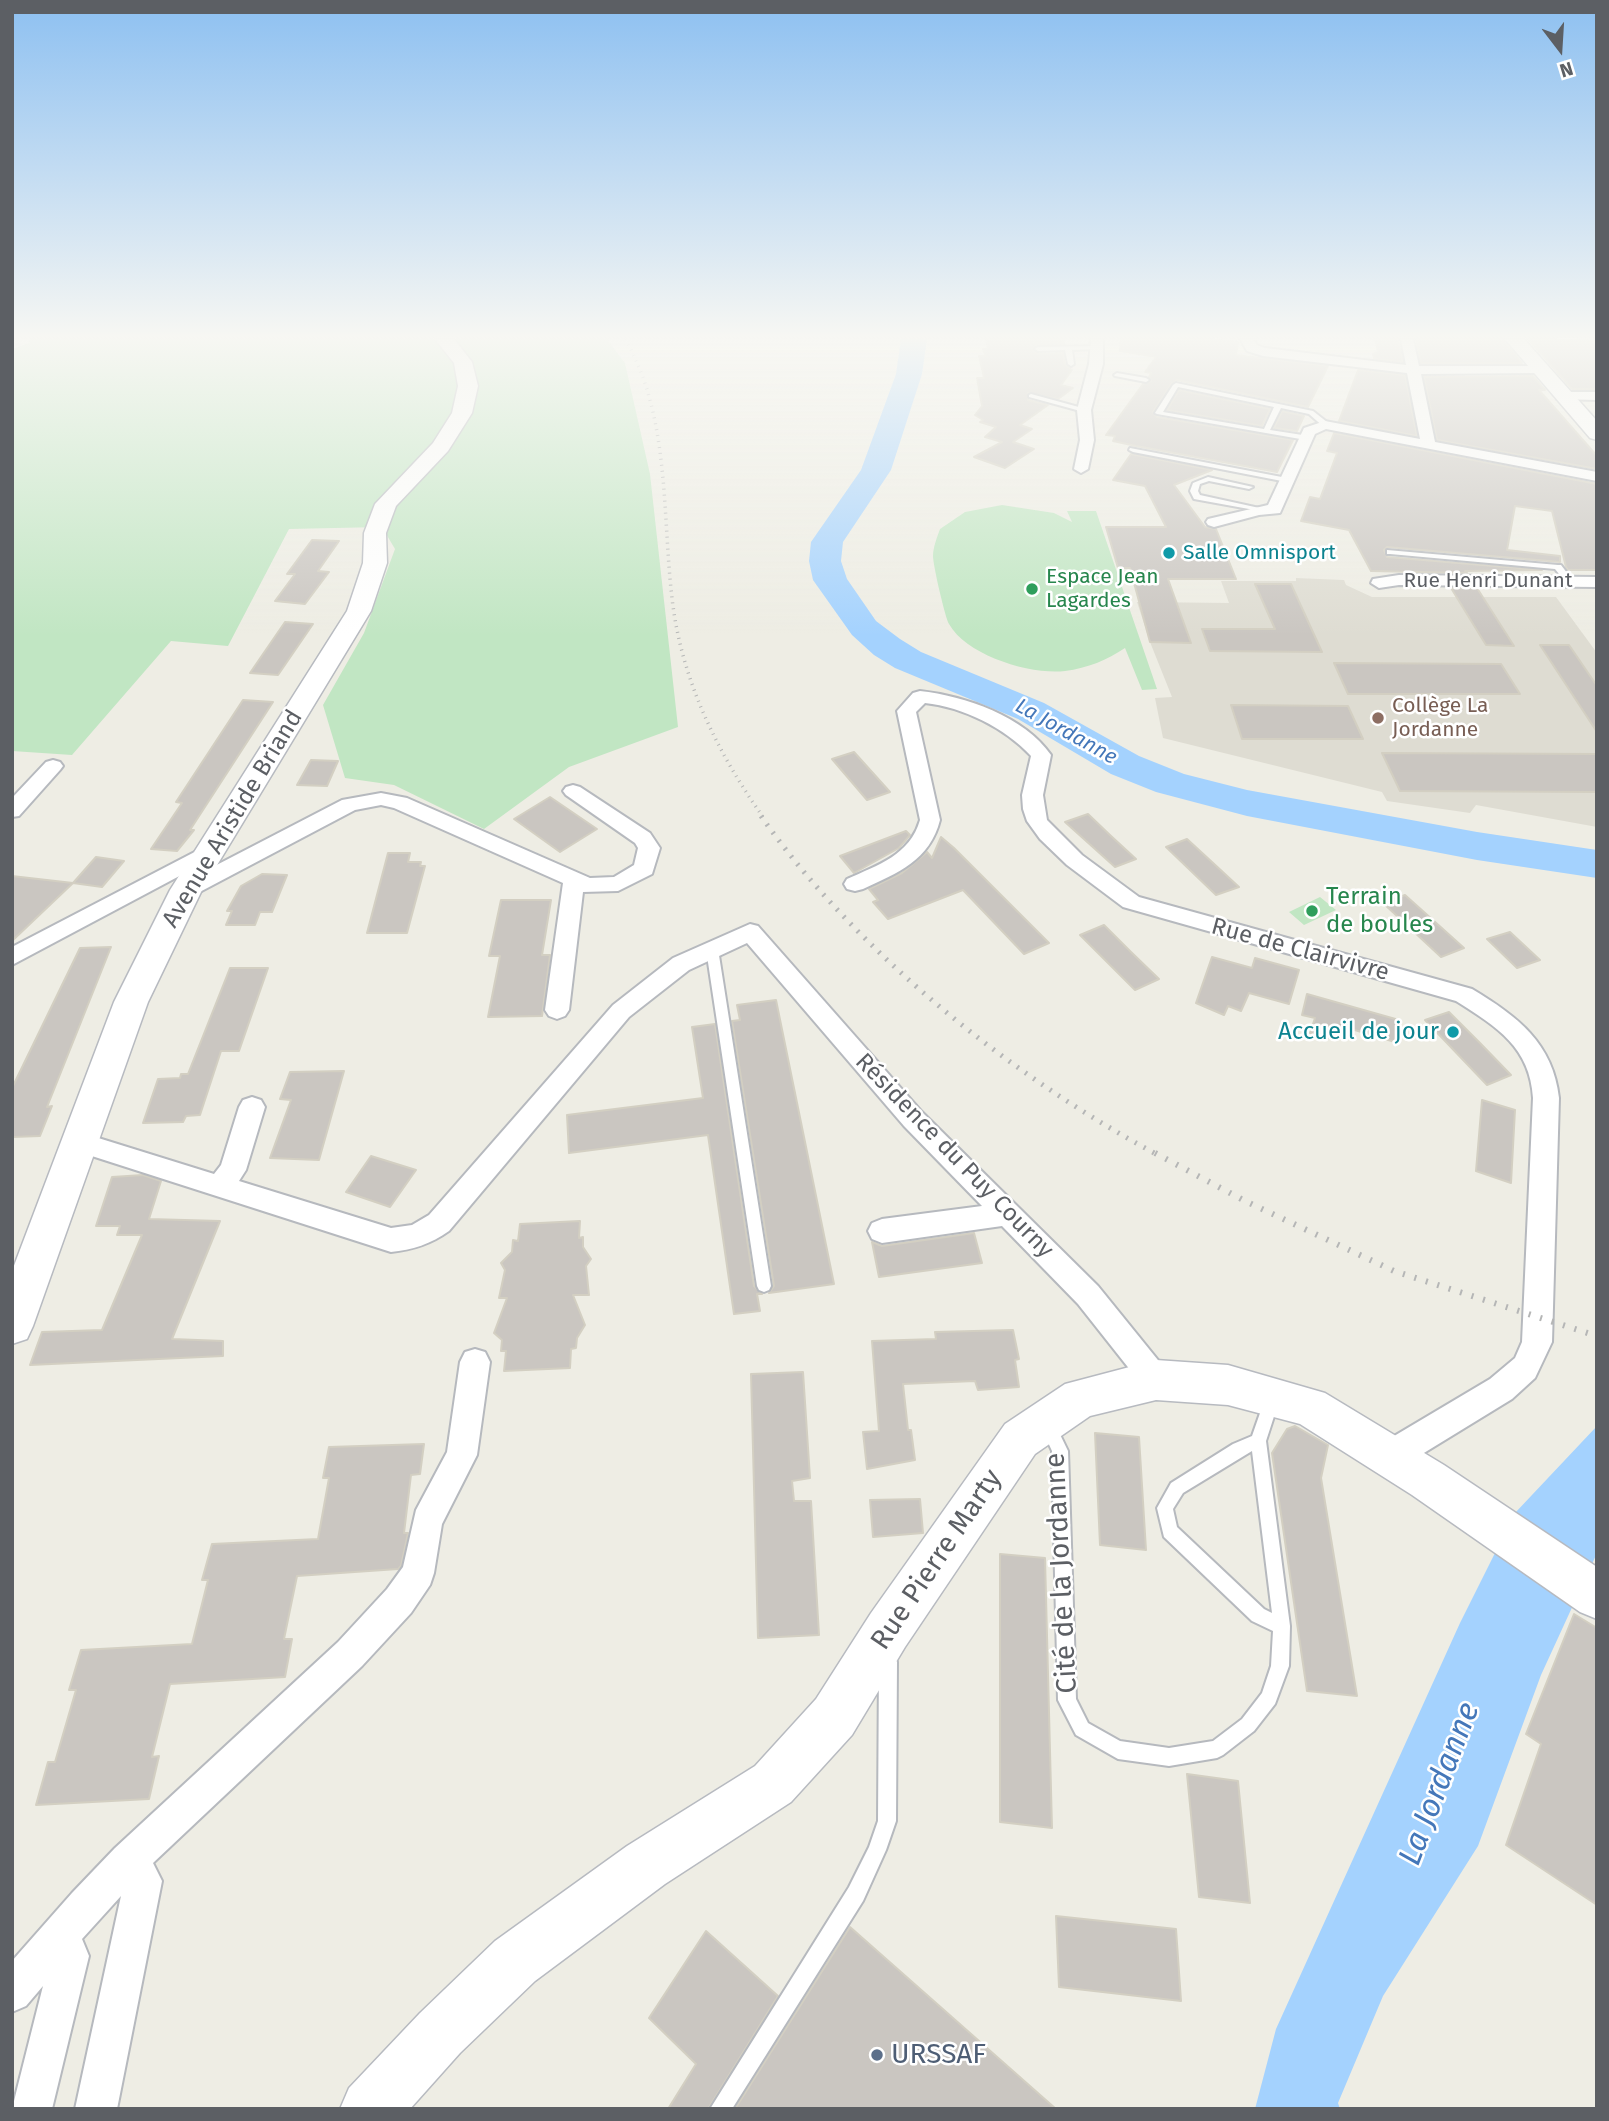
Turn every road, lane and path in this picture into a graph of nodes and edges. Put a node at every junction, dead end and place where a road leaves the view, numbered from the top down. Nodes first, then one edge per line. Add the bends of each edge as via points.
1 (447, 438) edge
2 (1087, 438) edge
3 (1306, 438) edge
4 (1391, 438) edge
5 (1427, 438) edge
6 (1428, 445) junction
7 (1133, 450) dead end
8 (1081, 469) dead end
9 (1597, 477) edge
10 (1287, 480) junction
11 (1249, 487) dead end
12 (1260, 509) junction
13 (1214, 522) dead end
14 (1390, 552) dead end
15 (1570, 582) junction
16 (1597, 582) edge
17 (1379, 583) dead end
18 (53, 766) dead end
19 (573, 791) dead end
20 (12, 811) edge
21 (210, 851) junction
22 (574, 879) junction
23 (855, 884) dead end
24 (186, 890) junction
25 (712, 949) junction
26 (12, 957) edge
27 (557, 1010) dead end
28 (252, 1107) dead end
29 (79, 1142) junction
30 (220, 1186) junction
31 (1007, 1214) junction
32 (882, 1231) dead end
33 (764, 1286) dead end
34 (12, 1326) edge
35 (475, 1362) dead end
36 (1156, 1380) junction
37 (1265, 1419) junction
38 (1046, 1421) junction
39 (1390, 1456) junction
40 (1597, 1595) edge
41 (1282, 1626) junction
42 (888, 1630) junction
43 (128, 1861) junction
44 (58, 1938) junction
45 (15, 1989) edge
46 (31, 2109) edge
47 (96, 2109) edge
48 (370, 2109) edge
49 (720, 2109) edge

1 - 21 main road, Avenue Aristide Briand via 386,504 375,533 375,563 359,611
2 - 8 street
3 - 10 street
4 - 6 street
5 - 6 street
6 - 9 street
7 - 10 lane
10 - 12 street via 1274,510
11 - 12 lane via 1208,479 1197,483 1194,491 1197,497
12 - 13 street
14 - 15 lane via 1559,567
15 - 16 street, Rue Henri Dunant
15 - 17 street, Rue Henri Dunant
18 - 20 street
19 - 22 street via 643,838 649,848 644,869 618,884 600,887
21 - 24 main road, Avenue Aristide Briand
21 - 26 street
22 - 24 street via 400,803 381,799 349,805
22 - 27 street
23 - 39 street, Rue de Clairvivre via 903,862 928,833 930,820 909,733 911,725 927,710 967,710 1033,745 1041,755 1033,811 1045,830 1087,872 1131,902 1464,995 1514,1030 1541,1066 1546,1098 1537,1342 1525,1368 1501,1389
24 - 29 main road, Avenue Aristide Briand via 131,1002
25 - 30 street via 681,964 621,1011 439,1223 424,1234 391,1240
25 - 31 street, Résidence du Puy Courny via 750,932 913,1119
25 - 33 lane
28 - 30 street via 233,1171
29 - 30 street
29 - 34 main road, Avenue Aristide Briand
31 - 32 street
31 - 36 street, Résidence du Puy Courny via 1088,1295
35 - 43 street via 462,1455 427,1521 418,1573 399,1601 350,1654
36 - 37 main road, Rue Pierre Marty via 1228,1385
36 - 38 main road, Rue Pierre Marty via 1080,1398
37 - 39 main road, Rue Pierre Marty via 1310,1407
37 - 41 lane, Cité de la Jordanne
37 - 41 lane via 1238,1449 1177,1488 1166,1508 1170,1531 1258,1615
38 - 41 lane, Cité de la Jordanne via 1060,1451 1067,1700 1082,1729 1118,1750 1169,1757 1217,1749 1248,1725 1269,1698 1280,1666
38 - 42 main road, Rue Pierre Marty via 1020,1439
39 - 40 main road, Rue Pierre Marty
42 - 48 main road, Rue Pierre Marty via 834,1717 773,1784 646,1865 515,1961
42 - 49 lane via 887,1821 877,1850 856,1894
43 - 44 street
43 - 47 street via 143,1881
44 - 45 street
44 - 46 street via 70,1956

